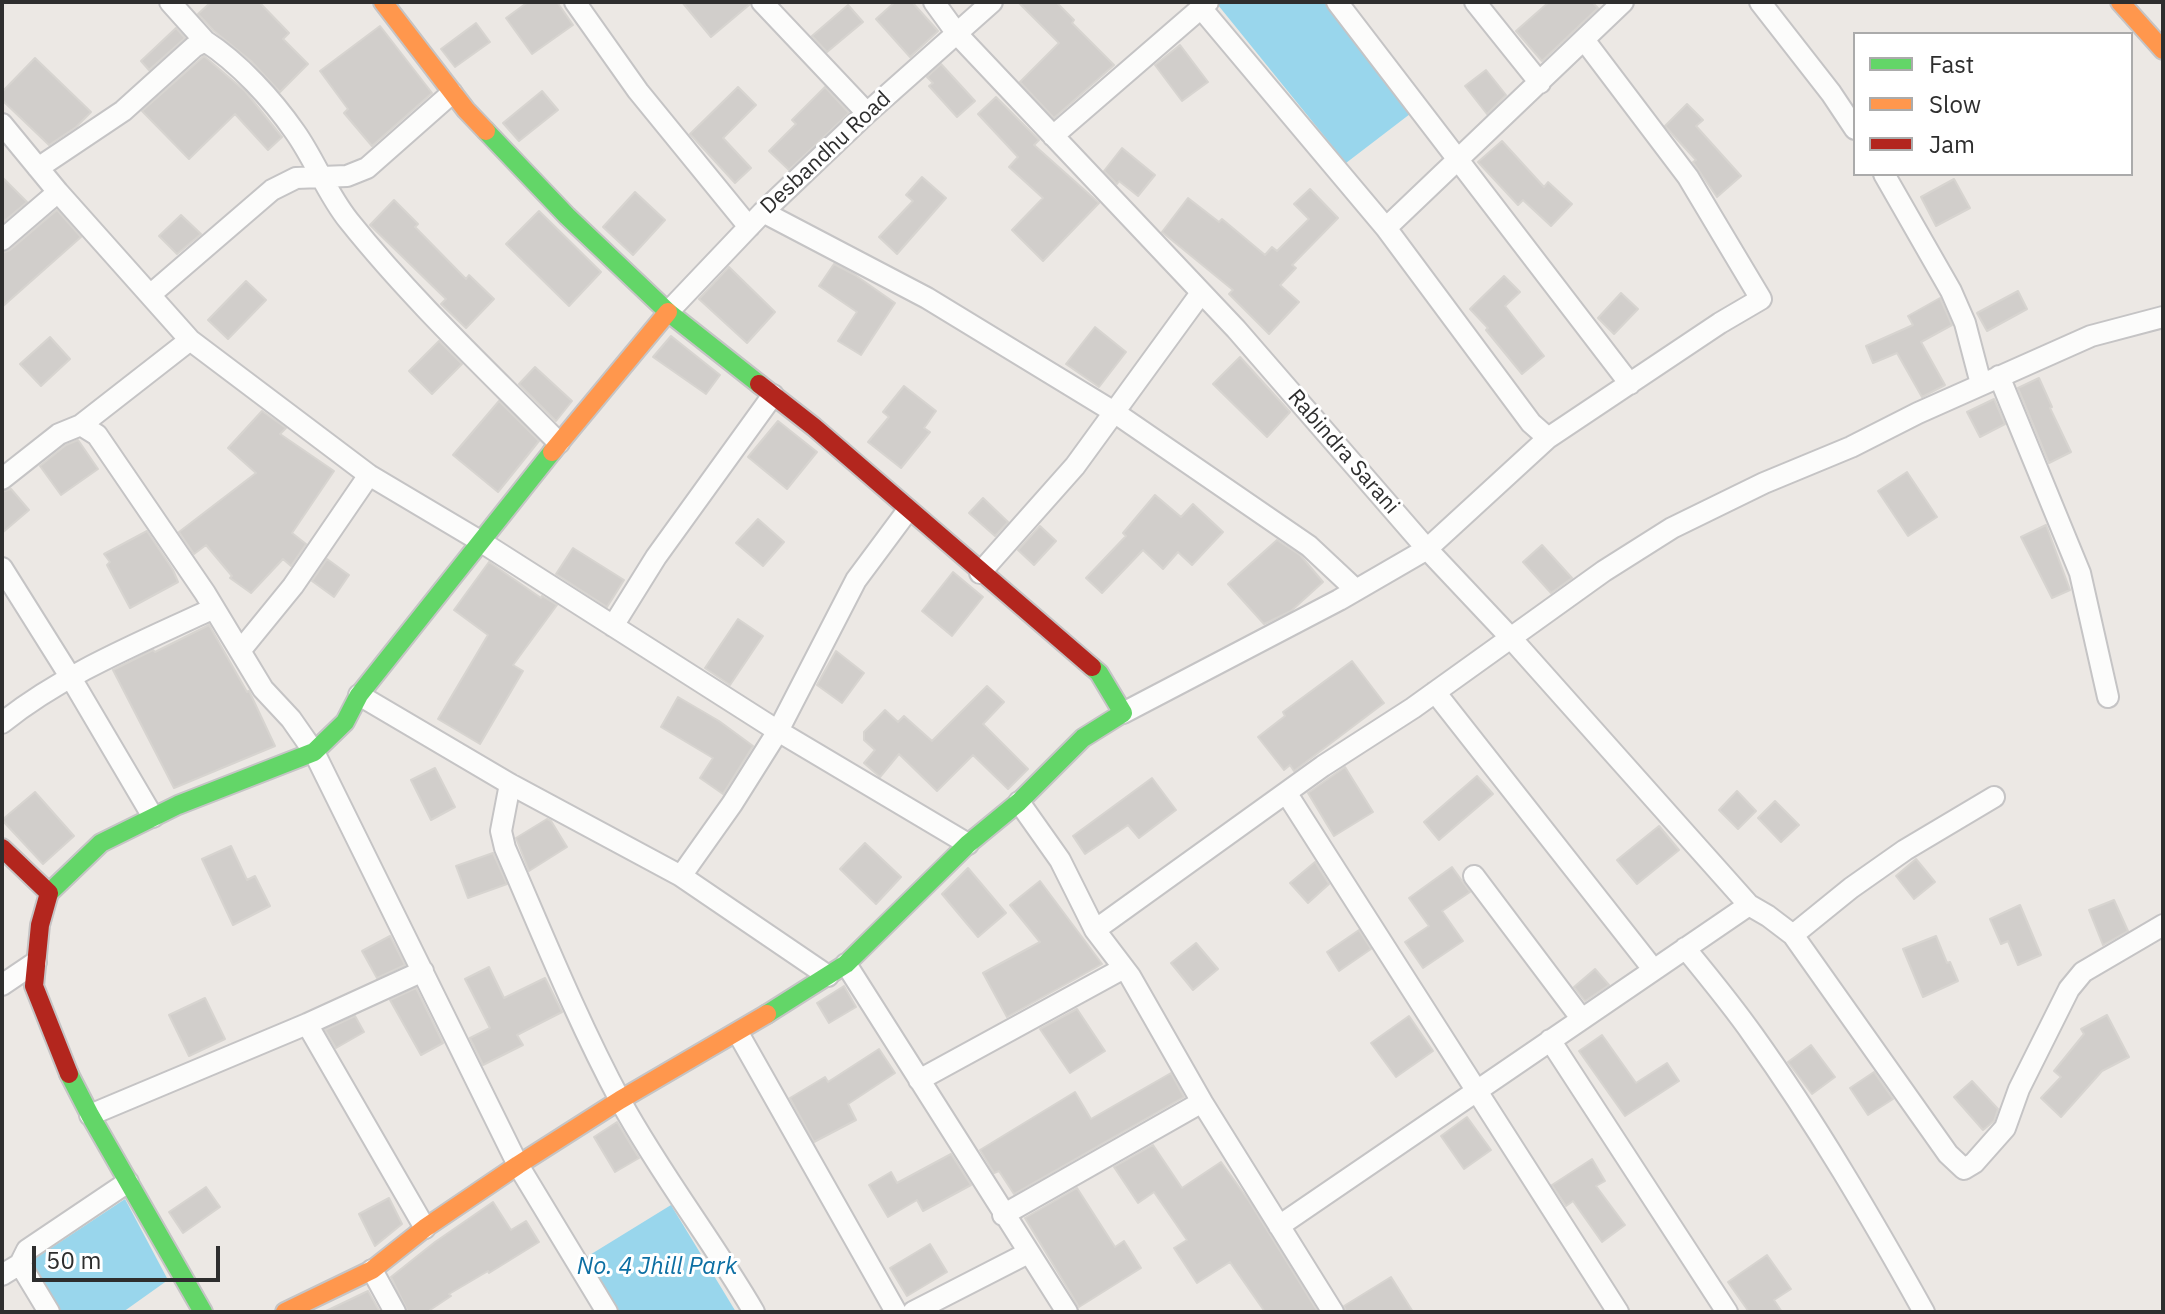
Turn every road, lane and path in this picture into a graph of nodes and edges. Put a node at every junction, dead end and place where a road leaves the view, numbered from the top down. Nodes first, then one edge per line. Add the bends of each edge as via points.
1 (170, 2) edge
2 (383, 2) edge
3 (575, 2) edge
4 (762, 2) edge
5 (934, 2) edge
6 (992, 2) edge
7 (1337, 2) edge
8 (1475, 2) edge
9 (1623, 2) edge
10 (1760, 2) edge
11 (2120, 2) edge
12 (1204, 5) edge
13 (958, 35) junction
14 (205, 41) junction
15 (1585, 41) junction
16 (2163, 50) edge
17 (1540, 83) junction
18 (452, 93) junction
19 (867, 113) junction
20 (2, 124) edge
21 (1853, 126) edge
22 (1053, 136) junction
23 (1459, 159) junction
24 (38, 168) junction
25 (321, 176) junction
26 (1885, 176) edge
27 (58, 192) junction
28 (756, 219) junction
29 (1386, 228) junction
30 (2, 240) edge
31 (1201, 293) junction
32 (150, 295) junction
33 (668, 312) junction
34 (2163, 317) edge
35 (190, 340) junction
36 (1990, 380) junction
37 (1630, 384) junction
38 (773, 395) junction
39 (1114, 412) junction
40 (81, 425) junction
41 (1548, 438) junction
42 (559, 443) junction
43 (369, 475) junction
44 (2, 479) edge
45 (908, 510) junction
46 (480, 541) junction
47 (1427, 549) junction
48 (2, 568) edge
49 (980, 573) junction
50 (1356, 590) junction
51 (214, 608) junction
52 (613, 626) junction
53 (1510, 637) junction
54 (240, 651) junction
55 (71, 678) junction
56 (1435, 692) junction
57 (359, 695) junction
58 (2108, 697) dead end
59 (1123, 713) junction
60 (2, 723) edge
61 (778, 731) junction
62 (314, 752) junction
63 (510, 784) junction
64 (1287, 794) junction
65 (1994, 797) dead end
66 (1019, 802) junction
67 (153, 817) junction
68 (968, 844) junction
69 (2, 848) edge
70 (681, 876) junction
71 (1474, 876) dead end
72 (49, 893) junction
73 (1749, 905) junction
74 (2163, 925) edge
75 (1095, 930) junction
76 (1793, 935) junction
77 (1685, 948) junction
78 (36, 962) junction
79 (846, 964) junction
80 (1124, 968) junction
81 (1653, 969) junction
82 (423, 971) junction
83 (828, 976) junction
84 (2, 985) edge
85 (1581, 1018) junction
86 (307, 1024) junction
87 (738, 1033) junction
88 (1550, 1040) junction
89 (919, 1080) junction
90 (1477, 1089) junction
91 (620, 1100) junction
92 (1202, 1102) junction
93 (90, 1115) junction
94 (518, 1165) junction
95 (128, 1182) junction
96 (1003, 1215) junction
97 (1279, 1226) junction
98 (425, 1228) junction
99 (1028, 1253) junction
100 (20, 1264) junction
101 (372, 1270) junction
102 (2, 1275) edge
103 (49, 1312) edge
104 (203, 1312) edge
105 (285, 1312) edge
106 (395, 1312) edge
107 (607, 1312) edge
108 (754, 1312) edge
109 (896, 1312) edge
110 (913, 1312) edge
111 (1067, 1312) edge
112 (1333, 1312) edge
113 (1618, 1312) edge
114 (1727, 1312) edge
115 (1924, 1312) edge

1 - 14 street
2 - 18 street
3 - 28 street via 638,91
4 - 19 street
5 - 13 street, Rabindra Sarani
6 - 13 street, Desbandhu Road
7 - 23 street
8 - 17 street
9 - 15 street
10 - 21 street
11 - 16 street
12 - 22 street
12 - 29 street
13 - 19 street, Desbandhu Road
13 - 22 street, Rabindra Sarani
14 - 24 street via 104,126
14 - 25 street via 269,101
15 - 17 street
15 - 37 street via 1688,177 1761,299
17 - 23 street
18 - 25 street via 367,168 347,176
18 - 33 street via 567,216
19 - 28 street, Desbandhu Road
20 - 24 street
22 - 31 street, Rabindra Sarani
23 - 29 street
23 - 37 street
24 - 27 street
25 - 32 street via 296,178 272,190
25 - 42 street via 368,245
26 - 36 street via 1951,291
27 - 30 street
27 - 32 street
28 - 33 street, Desbandhu Road
28 - 39 street via 927,298
29 - 41 street via 1531,423
31 - 39 street
31 - 47 street, Rabindra Sarani
32 - 35 street
33 - 38 street
33 - 42 street
34 - 36 street via 2091,336
35 - 40 street
35 - 43 street
36 - 53 street via 1672,528
36 - 58 street via 2080,573
37 - 41 street
38 - 45 street
38 - 52 street
39 - 49 street via 1075,466
39 - 50 street via 1309,546
40 - 44 street via 59,434
40 - 51 street via 97,435
41 - 47 street
42 - 46 street
43 - 46 street
43 - 54 street via 293,586
45 - 49 street
45 - 61 street via 856,580
46 - 52 street
46 - 57 street
47 - 50 street
47 - 53 street, Rabindra Sarani
48 - 55 street
49 - 59 street via 1099,673
50 - 59 street
51 - 54 street
51 - 55 street
52 - 61 street
53 - 56 street
53 - 73 street, Rabindra Sarani
54 - 62 street
55 - 60 street
55 - 67 street
56 - 64 street
56 - 81 street
57 - 62 street via 345,722
57 - 63 street
59 - 66 street via 1083,738
61 - 68 street
61 - 70 street
62 - 67 street
62 - 82 street
63 - 70 street
63 - 91 street via 501,831 505,848
64 - 75 street
64 - 90 street
65 - 76 street via 1905,850
66 - 68 street
66 - 75 street via 1060,860
67 - 72 street via 101,843
68 - 79 street
69 - 72 street
70 - 83 street
71 - 85 street
72 - 78 street
73 - 76 street, Rabindra Sarani
73 - 77 street
74 - 76 street, Rabindra Sarani via 2083,972 2069,989 2005,1128 1964,1169 1948,1154
75 - 80 street
77 - 81 street
77 - 115 street via 1800,1104
78 - 84 street
78 - 93 street via 34,986
79 - 83 street
79 - 89 street
80 - 89 street
80 - 92 street
81 - 85 street
82 - 86 street
82 - 94 street
83 - 87 street
85 - 88 street
86 - 93 street
86 - 98 street
87 - 91 street
87 - 109 street
88 - 90 street
88 - 114 street
89 - 96 street
90 - 97 street
90 - 113 street
91 - 94 street
91 - 108 street
92 - 96 street
92 - 97 street
93 - 95 street
94 - 98 street
94 - 107 street
95 - 100 street via 27,1250
95 - 104 street
96 - 99 street
97 - 112 street
98 - 101 street
99 - 110 street
99 - 111 street
100 - 102 street
100 - 103 street
101 - 105 street
101 - 106 street

